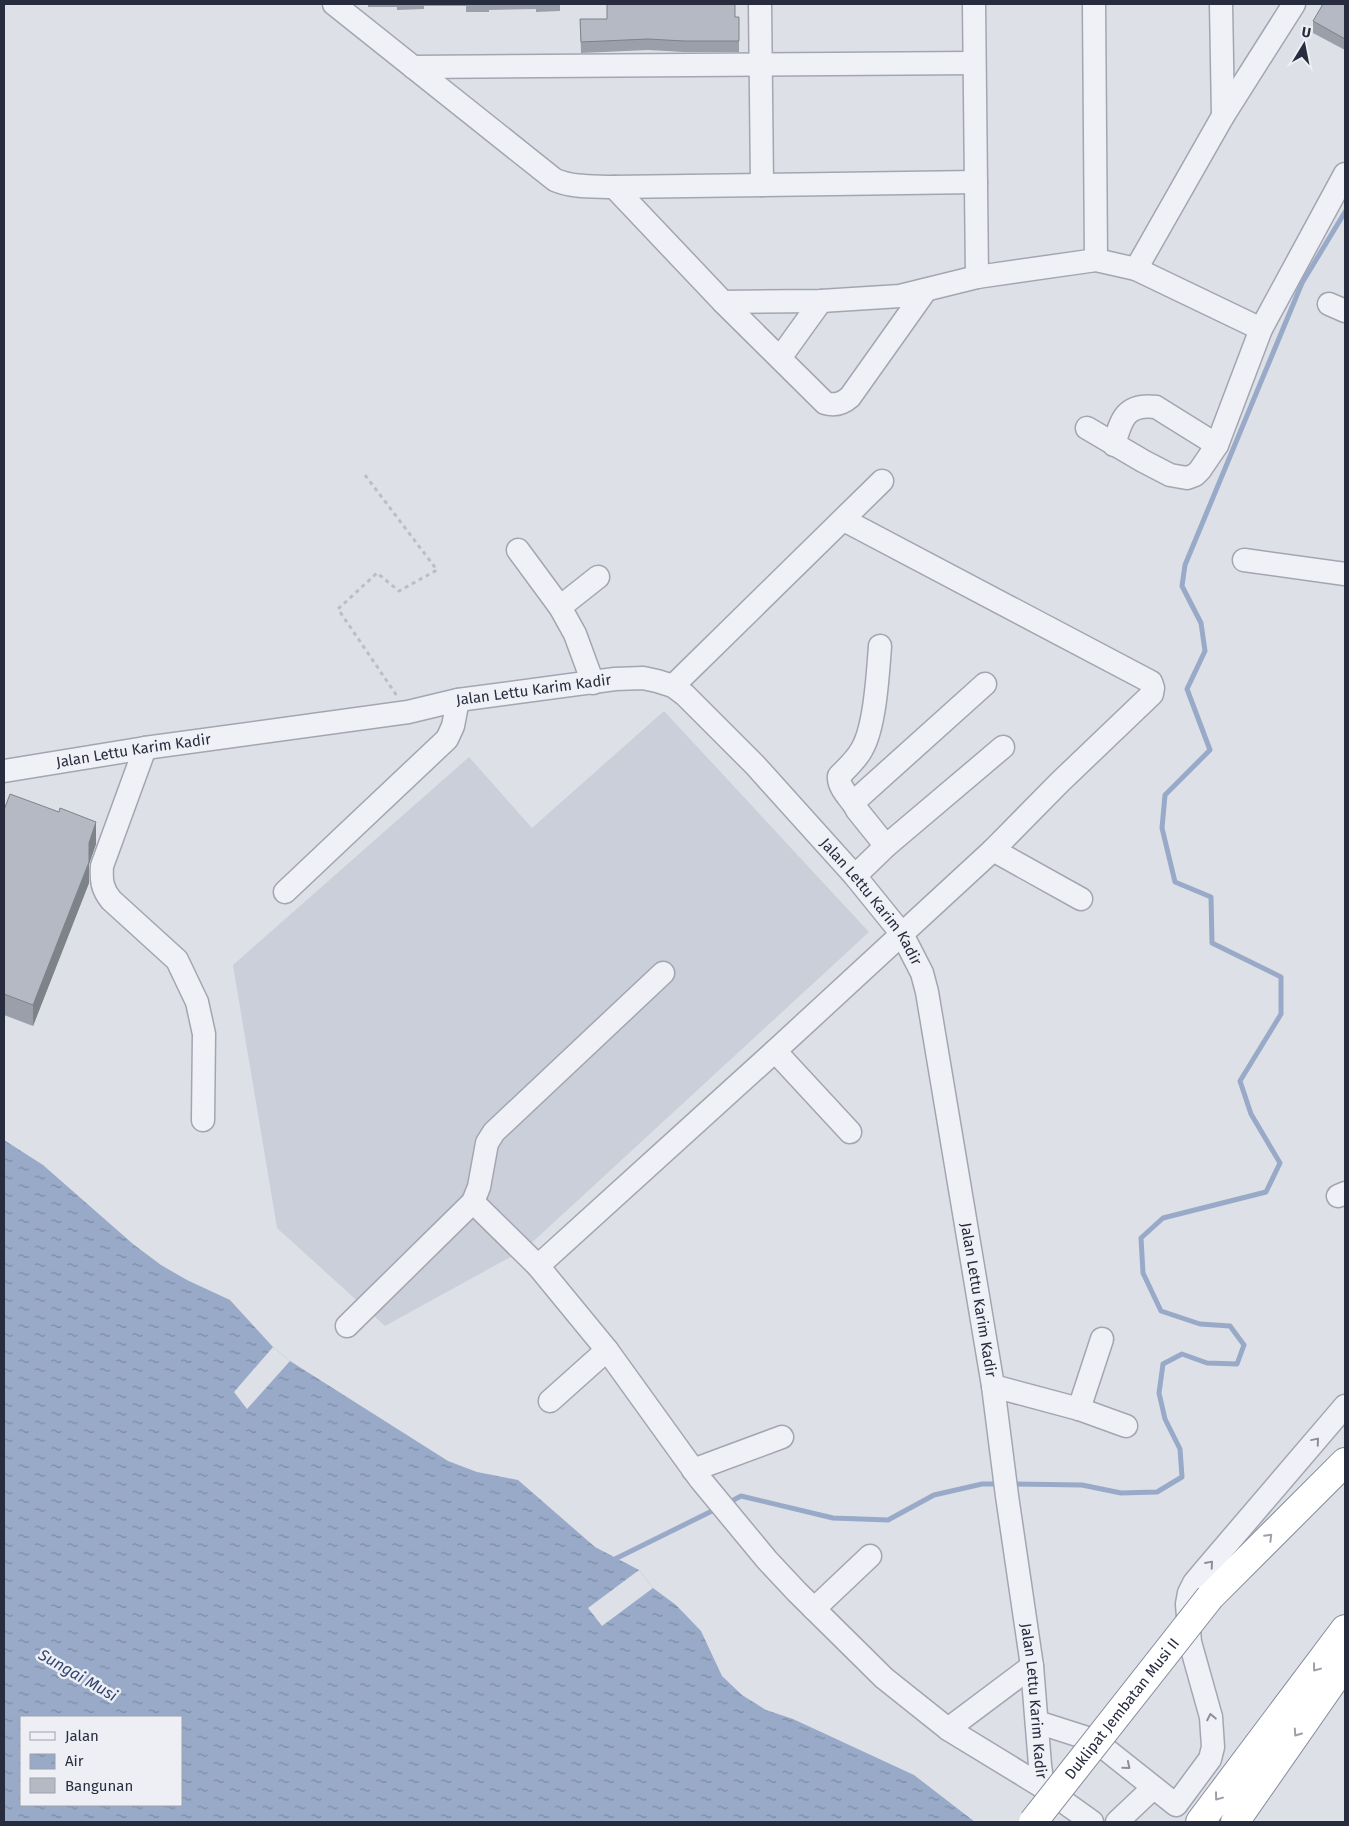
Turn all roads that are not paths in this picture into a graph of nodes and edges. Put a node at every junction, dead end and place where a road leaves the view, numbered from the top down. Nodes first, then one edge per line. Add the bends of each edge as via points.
1 (760, 4) edge
2 (974, 4) edge
3 (1094, 4) edge
4 (1221, 4) edge
5 (1294, 4) edge
6 (337, 5) edge
7 (974, 63) junction
8 (761, 65) junction
9 (413, 67) junction
10 (1223, 116) junction
11 (1345, 174) edge
12 (976, 182) junction
13 (762, 185) junction
14 (614, 187) junction
15 (1096, 260) junction
16 (1136, 269) junction
17 (977, 277) junction
18 (926, 290) junction
19 (821, 301) junction
20 (724, 302) junction
21 (1261, 330) junction
22 (780, 358) junction
23 (1087, 428) dead end
24 (1114, 445) junction
25 (1217, 446) junction
26 (882, 481) dead end
27 (844, 520) junction
28 (518, 550) dead end
29 (1244, 560) dead end
30 (1345, 574) edge
31 (598, 577) dead end
32 (560, 607) junction
33 (880, 646) dead end
34 (593, 683) junction
35 (985, 684) dead end
36 (673, 686) junction
37 (458, 700) junction
38 (1003, 747) dead end
39 (145, 748) junction
40 (4, 771) edge
41 (855, 806) junction
42 (886, 846) junction
43 (993, 850) junction
44 (855, 876) junction
45 (285, 892) dead end
46 (1081, 899) dead end
47 (902, 934) junction
48 (663, 973) dead end
49 (775, 1051) junction
50 (203, 1120) dead end
51 (850, 1132) dead end
52 (473, 1202) junction
53 (538, 1266) junction
54 (347, 1326) dead end
55 (1102, 1339) dead end
56 (607, 1350) junction
57 (994, 1386) junction
58 (550, 1401) dead end
59 (1345, 1406) edge
60 (1079, 1409) junction
61 (1126, 1426) dead end
62 (782, 1437) dead end
63 (1345, 1462) edge
64 (693, 1470) junction
65 (870, 1556) dead end
66 (814, 1609) junction
67 (1345, 1629) edge
68 (1345, 1664) edge
69 (1032, 1666) junction
70 (1037, 1722) junction
71 (948, 1729) junction
72 (1043, 1787) junction
73 (1153, 1788) junction
74 (1171, 1814) edge
75 (1033, 1822) edge
76 (1092, 1822) edge
77 (1117, 1822) edge
78 (1200, 1822) edge
79 (1235, 1822) edge

1 - 8 street
2 - 7 street
3 - 15 street
4 - 10 street
5 - 10 street
6 - 9 street
7 - 8 street
7 - 12 street
8 - 9 street
8 - 13 street
9 - 14 street via 555,180 575,186
10 - 16 street
11 - 21 street
12 - 13 street
12 - 17 street
13 - 14 street
14 - 20 street
15 - 16 street
15 - 17 street
16 - 21 street
17 - 18 street
18 - 19 street via 900,296
18 - 22 street via 845,402 838,405 825,403
19 - 20 street
19 - 22 street
20 - 22 street
21 - 25 street
23 - 24 street
24 - 25 street via 1180,478 1195,475
24 - 25 street via 1122,421 1130,411 1137,406 1146,406 1156,407
26 - 27 street
27 - 36 street
27 - 43 street via 1151,682 1152,694
28 - 32 street
29 - 30 street
31 - 32 street
32 - 34 street via 575,634
33 - 41 street via 876,692 866,743 839,776 840,785
34 - 36 street, Jalan Lettu Karim Kadir via 643,678
34 - 37 street, Jalan Lettu Karim Kadir
35 - 41 street via 858,798
36 - 44 street, Jalan Lettu Karim Kadir via 755,765
37 - 39 street, Jalan Lettu Karim Kadir via 408,712
37 - 45 street via 447,739
38 - 42 street
39 - 40 street, Jalan Lettu Karim Kadir
39 - 50 street via 102,866 101,882 111,900 177,960 197,1002 204,1034
41 - 42 street
42 - 44 street
43 - 46 street
43 - 47 street
44 - 47 street, Jalan Lettu Karim Kadir
47 - 49 street
47 - 57 street, Jalan Lettu Karim Kadir via 920,968 927,992
48 - 52 street via 494,1132 486,1143 479,1187
49 - 51 street
49 - 53 street
52 - 53 street
52 - 54 street
53 - 56 street
55 - 60 street
56 - 58 street
56 - 64 street
57 - 60 street
57 - 69 street, Jalan Lettu Karim Kadir
74 -> 59 street via 1210,1759 1213,1747 1212,1717 1190,1642 1189,1593 1204,1571
60 - 61 street
62 - 64 street
75 -> 63 highway, Duklipat Jembatan Musi II, bridge via 1210,1597
64 - 66 street via 767,1560
65 - 66 street
66 - 71 street via 884,1678
67 -> 78 highway
68 -> 79 highway
69 - 70 street, Jalan Lettu Karim Kadir
69 - 71 street
70 - 72 street, Jalan Lettu Karim Kadir
70 -> 73 street via 1090,1739
71 - 72 street
72 - 76 street, Jalan Lettu Karim Kadir
73 - 74 street
73 - 77 street

